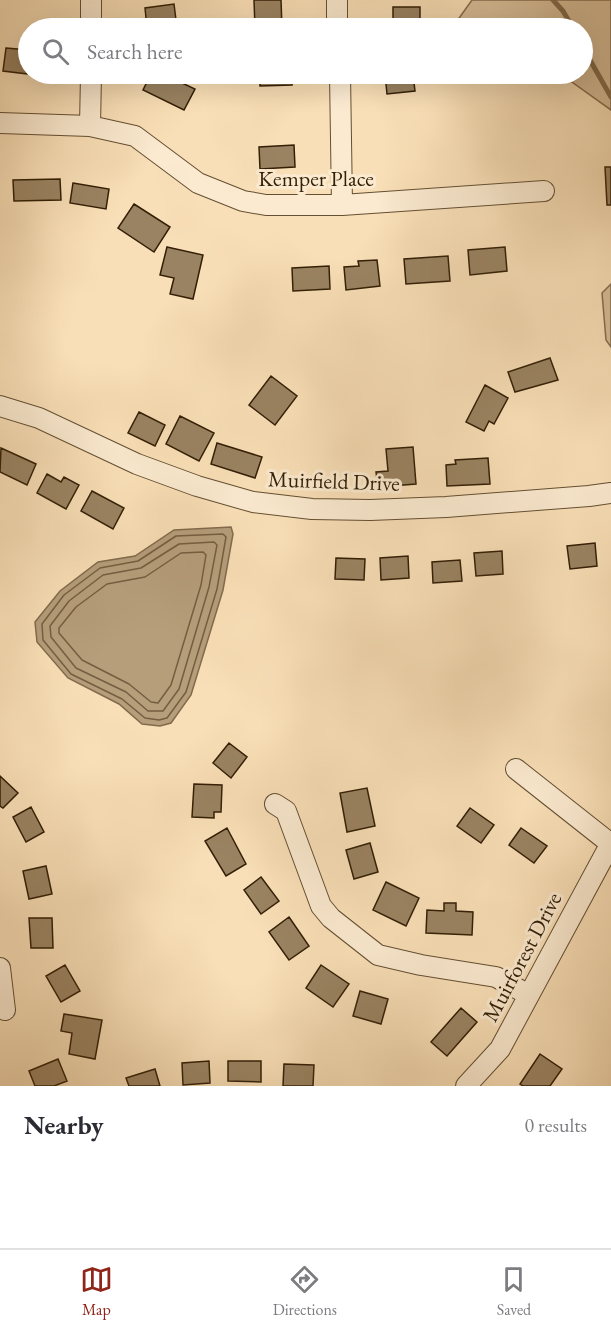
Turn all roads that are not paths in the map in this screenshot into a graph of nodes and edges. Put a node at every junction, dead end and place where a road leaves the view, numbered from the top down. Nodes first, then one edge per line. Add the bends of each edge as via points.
1 (91, 0) edge
2 (337, 0) edge
3 (91, 18) edge
4 (337, 18) edge
5 (91, 84) edge
6 (340, 84) edge
7 (0, 123) edge
8 (90, 126) junction
9 (544, 191) dead end
10 (342, 205) junction
11 (0, 406) edge
12 (611, 493) edge
13 (516, 769) dead end
14 (275, 804) dead end
15 (611, 844) edge
16 (0, 968) edge
17 (529, 995) junction
18 (5, 1010) dead end
19 (466, 1086) edge

1 - 3 street
2 - 4 street
5 - 8 street
6 - 10 street
7 - 8 street, Kemper Place
8 - 10 street, Kemper Place via 135,136 198,183 243,201 266,205
9 - 10 street, Kemper Place
11 - 12 street, Muirfield Drive via 39,418 137,464 254,502 370,510
13 - 15 street
14 - 17 street via 286,812 321,906 378,955 496,978
15 - 17 street, Muirforest Drive
16 - 18 street
17 - 19 street, Muirforest Drive via 500,1049

